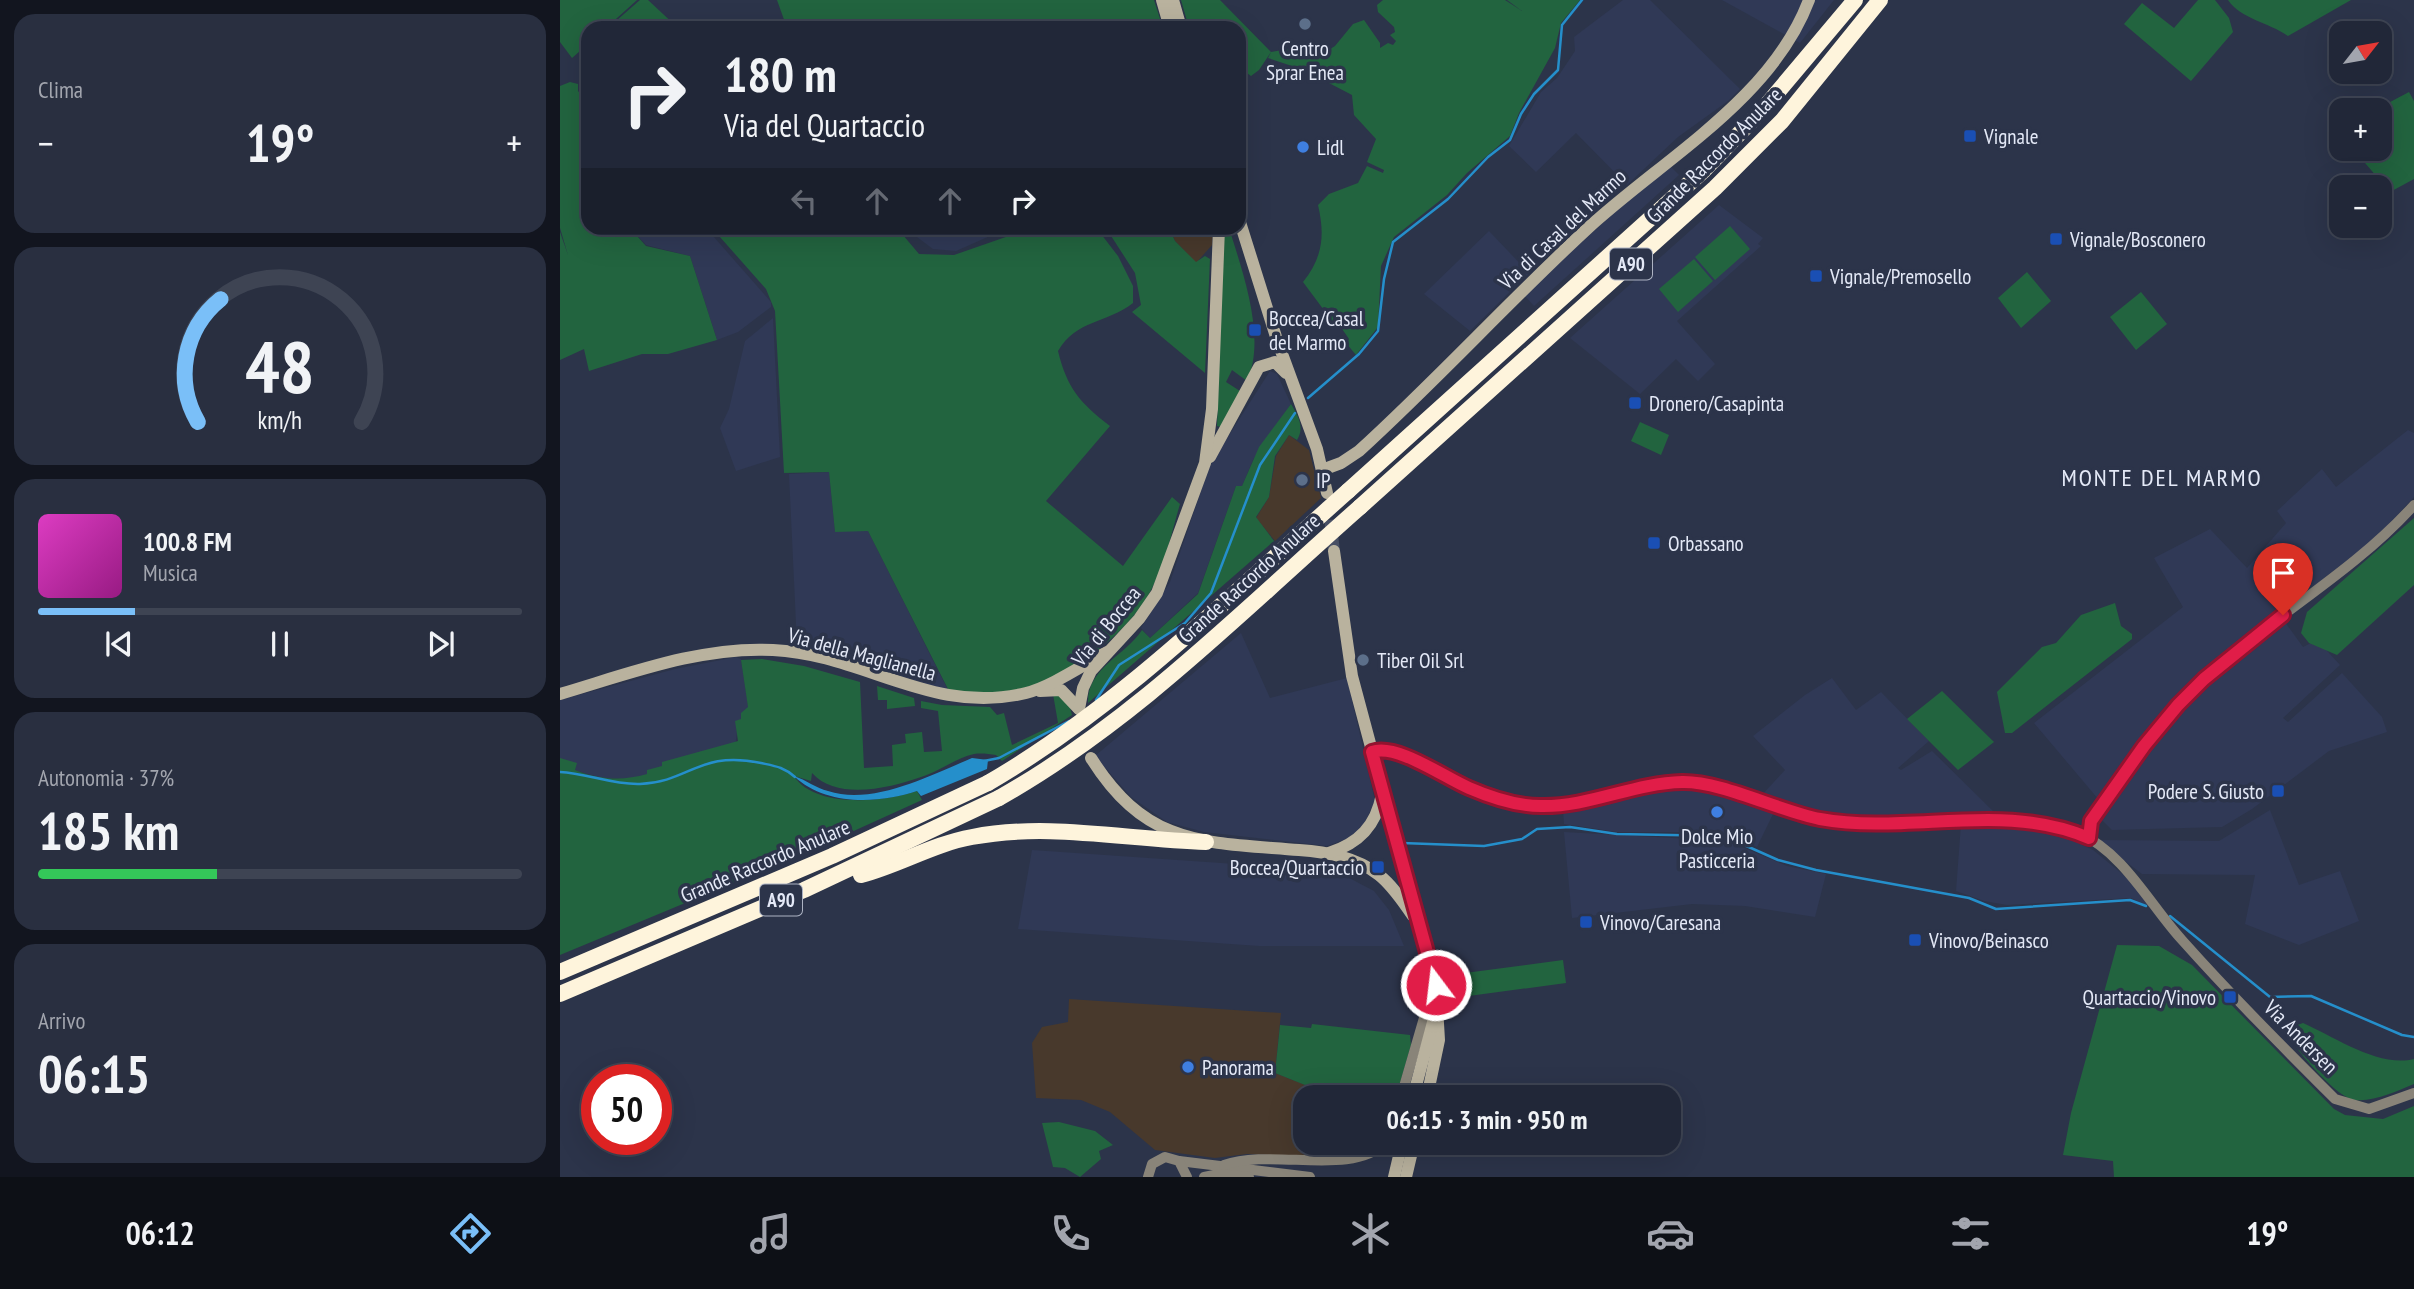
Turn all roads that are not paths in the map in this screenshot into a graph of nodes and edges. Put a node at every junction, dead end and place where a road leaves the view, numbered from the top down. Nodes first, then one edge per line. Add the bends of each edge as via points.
1 (1161, 0) edge
2 (1173, 0) edge
3 (1809, 0) edge
4 (1855, 0) edge
5 (1880, 0) edge
6 (1168, 21) edge
7 (1179, 21) edge
8 (1219, 235) edge
9 (1244, 235) edge
10 (1290, 379) junction
11 (1322, 470) junction
12 (1202, 473) junction
13 (1327, 493) tunnel mouth
14 (2414, 505) edge
15 (1334, 551) tunnel mouth
16 (1107, 652) junction
17 (1030, 692) junction
18 (560, 694) edge
19 (1372, 752) junction
20 (1091, 758) dead end
21 (1382, 790) junction
22 (2089, 838) junction
23 (1206, 842) junction
24 (1329, 853) junction
25 (804, 890) junction
26 (1418, 922) junction
27 (610, 951) junction
28 (1429, 960) junction
29 (560, 961) edge
30 (631, 964) junction
31 (560, 972) edge
32 (560, 994) edge
33 (1438, 1004) junction
34 (560, 1006) edge
35 (1404, 1085) edge
36 (1416, 1085) edge
37 (1430, 1085) edge
38 (2414, 1093) edge
39 (1373, 1155) edge
40 (1399, 1155) edge
41 (1410, 1157) joint
42 (1179, 1161) junction
43 (1224, 1165) junction
44 (1147, 1177) edge
45 (1187, 1177) edge
46 (1204, 1177) edge
47 (1249, 1177) edge
48 (1310, 1177) edge
49 (1394, 1177) edge
50 (1406, 1177) edge
51 (1412, 1177) edge

1 - 6 main road
2 - 7 main road
3 - 11 main road, Via di Casal del Marmo via 1790,43 1761,81 1587,228 1359,451
4 - 27 highway, Grande Raccordo Anulare / A90, bridge via 1781,89 1704,170 1115,697 988,783
5 - 25 highway, Grande Raccordo Anulare / A90, bridge via 1782,121 1715,188 1131,709 1061,761 999,799
8 - 12 main road, Via di Boccea via 1212,409
9 - 10 main road
10 - 11 main road
10 - 12 main road, Via di Boccea via 1278,363 1259,367
11 - 13 main road
12 - 16 main road, Via di Boccea via 1157,593
14 - 22 street via 2368,551 2196,686 2134,759 2091,821
15 - 19 main road via 1352,677
16 - 17 main road, Via della Maglianella
16 - 17 main road, Via di Boccea via 1087,678 1079,709 1062,690
17 - 18 main road, Via della Maglianella via 962,699 807,655 753,649 707,655
19 - 21 main road
19 - 22 street via 1397,753 1468,788 1528,806 1567,804 1650,785 1687,782 1827,820 2006,820
20 - 23 main road via 1113,791 1139,814 1173,833
21 - 24 main road via 1376,815 1363,835
21 - 26 main road
22 - 38 street, Via Andersen via 2134,878 2183,942 2335,1099 2369,1109
23 - 24 main road
23 - 25 highway via 1045,831 997,833 953,841 869,873
24 - 26 main road via 1381,876
25 - 30 highway, Grande Raccordo Anulare / A90
26 - 28 main road
27 - 29 highway
27 - 31 highway, Grande Raccordo Anulare / A90
28 - 33 main road
28 - 35 street via 1426,1011
30 - 32 highway, Grande Raccordo Anulare / A90
30 - 34 highway
33 - 36 main road
33 - 37 main road via 1439,1040
39 - 43 street via 1345,1164 1250,1158
40 - 49 main road
41 - 50 main road
41 - 51 street
42 - 43 street
42 - 44 street via 1160,1158
42 - 45 street
43 - 48 street
46 - 47 street

